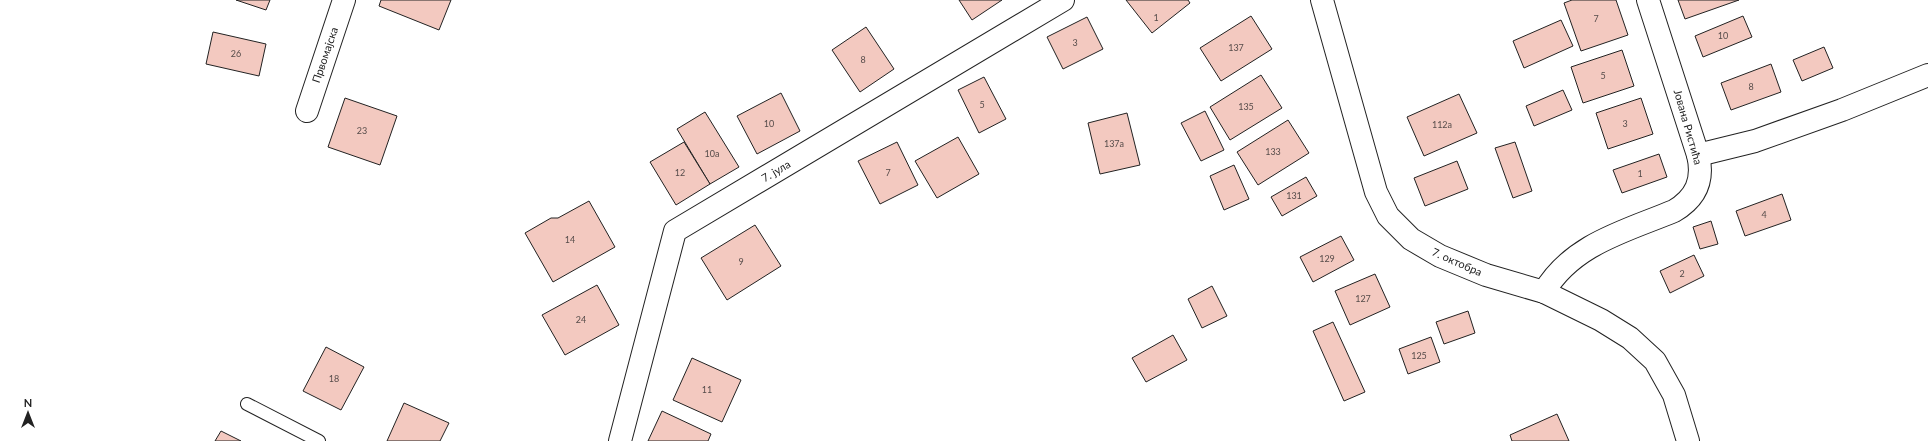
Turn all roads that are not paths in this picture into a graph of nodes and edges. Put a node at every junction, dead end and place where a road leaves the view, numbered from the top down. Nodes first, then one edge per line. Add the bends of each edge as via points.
1 (344, 0) edge
2 (1063, 0) edge
3 (1322, 0) edge
4 (1648, 0) edge
5 (1928, 75) edge
6 (307, 111) dead end
7 (1698, 155) junction
8 (1544, 292) junction
9 (247, 404) dead end
10 (319, 441) edge
11 (620, 441) edge
12 (1688, 441) edge

1 - 6 street, Првомајска
2 - 11 street, 7. јула via 675,231
3 - 8 street, 7. октобра via 1376,192 1388,216 1411,238 1440,256 1486,275
4 - 7 street, Јована Ристића
5 - 7 street via 1842,110 1755,141
7 - 8 street, Јована Ристића via 1700,176 1697,187 1684,205 1588,247 1558,272
8 - 12 street, 7. октобра via 1601,320 1630,338 1655,361 1674,396
9 - 10 lane

